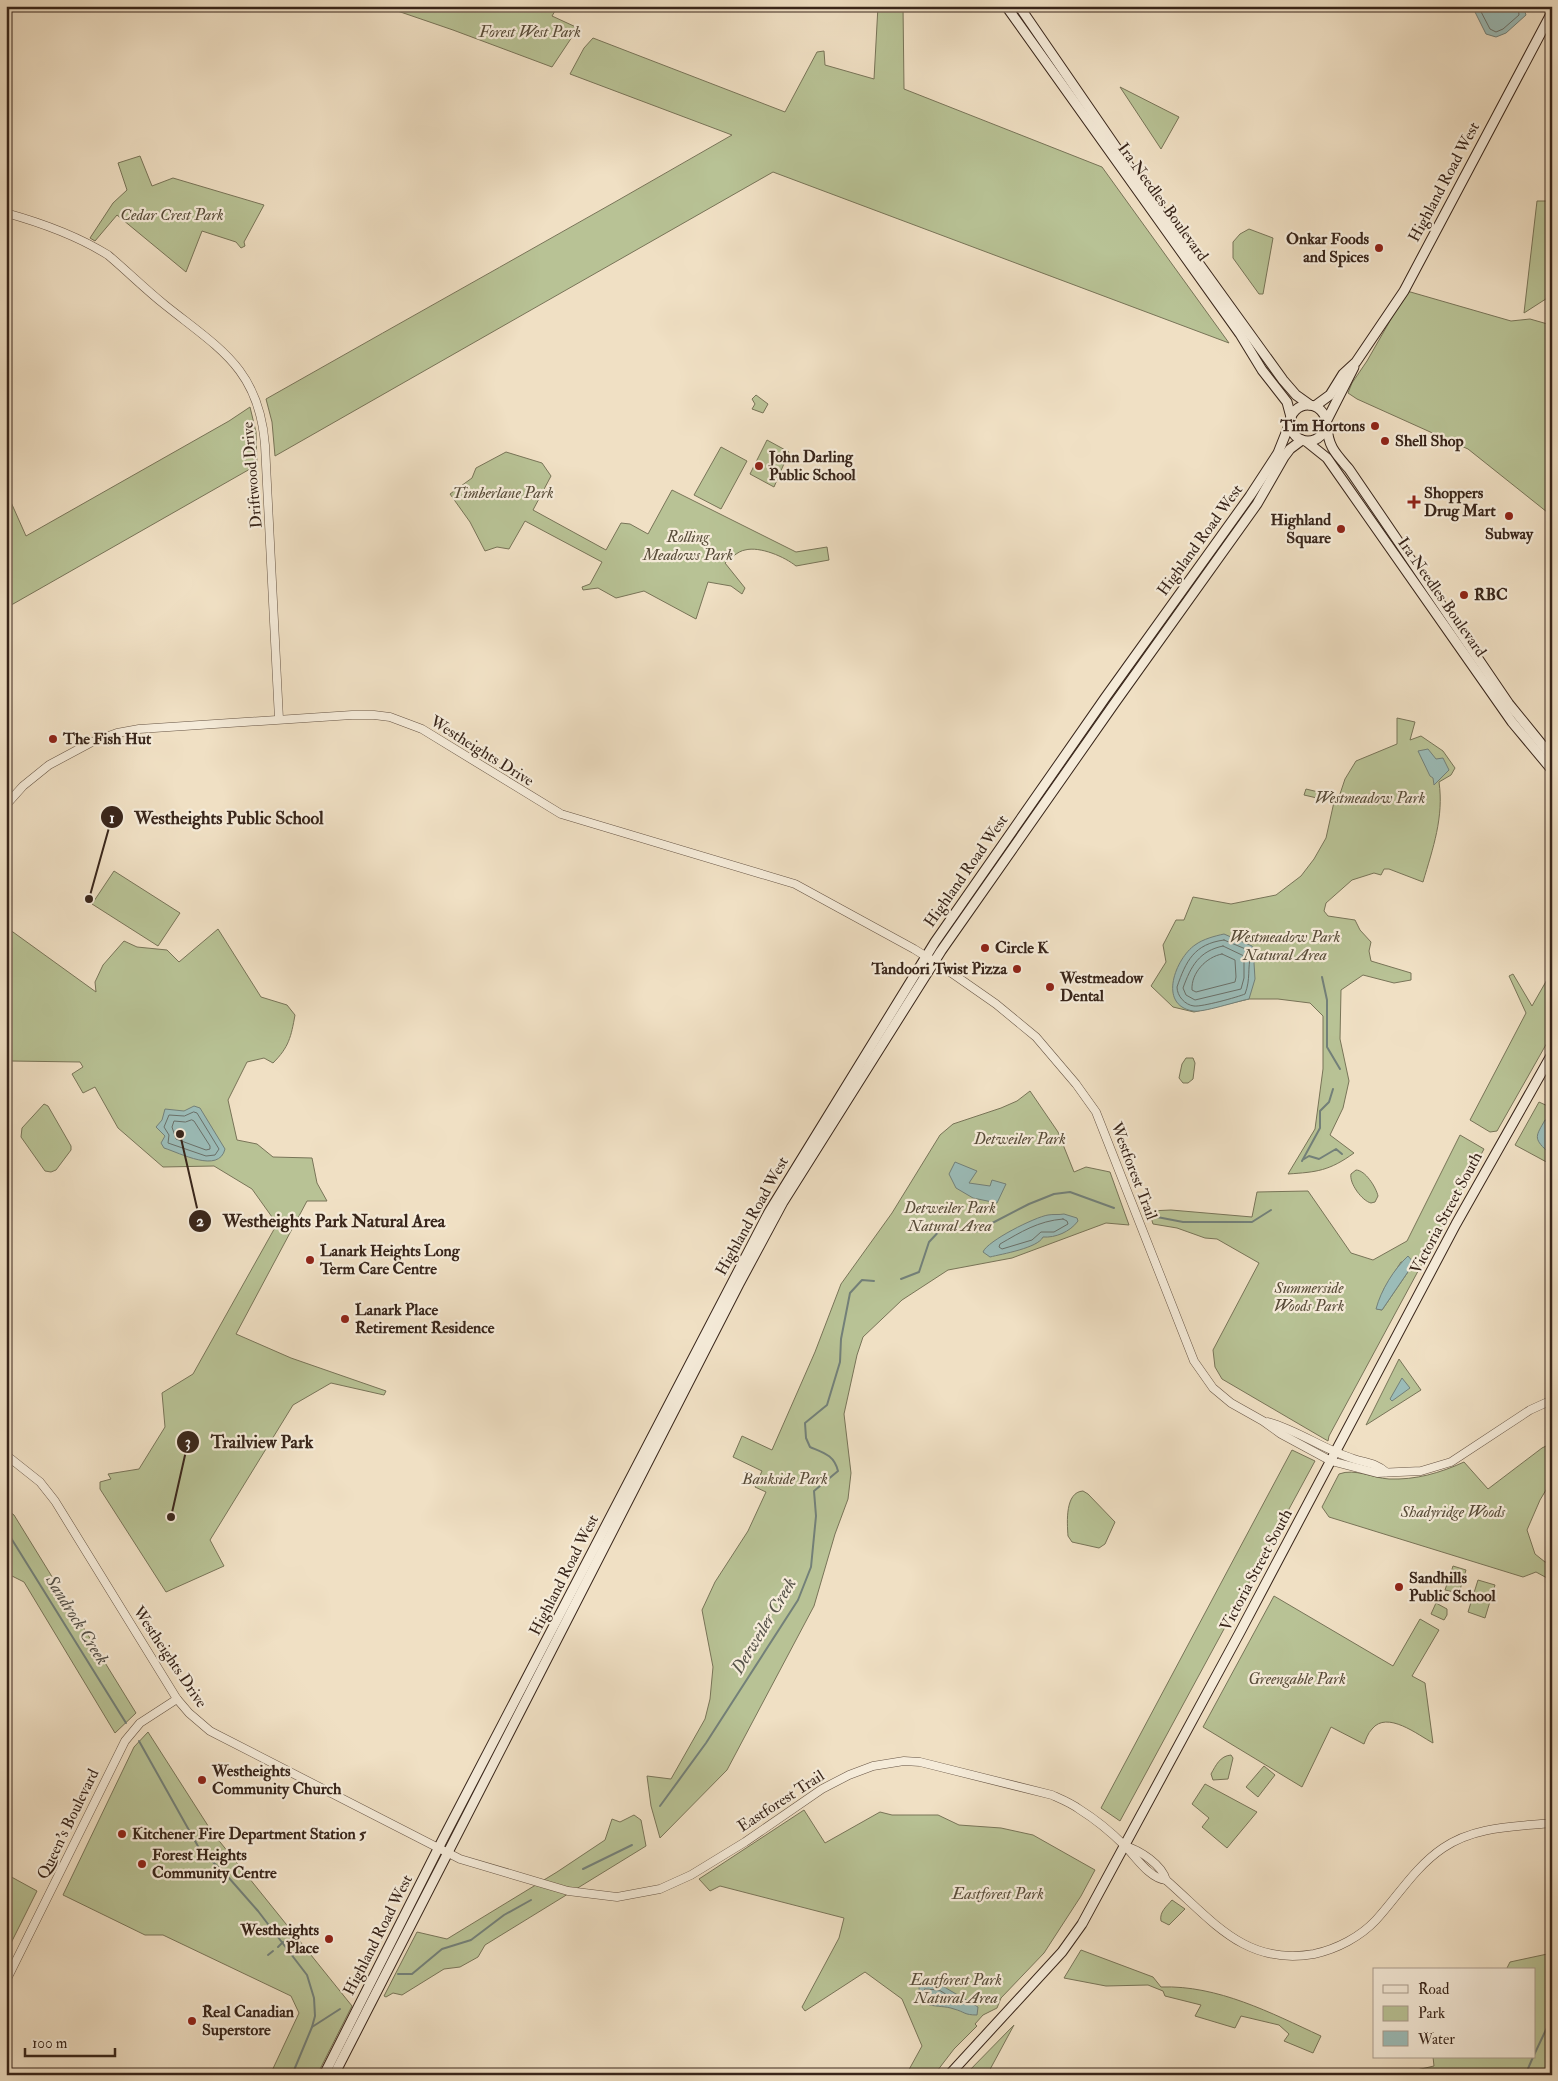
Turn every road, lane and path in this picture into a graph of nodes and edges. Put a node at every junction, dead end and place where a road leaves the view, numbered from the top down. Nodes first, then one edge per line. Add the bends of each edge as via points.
1 (1006, 6) edge
2 (1019, 6) edge
3 (1552, 12) edge
4 (6, 213) edge
5 (1356, 362) junction
6 (1312, 405) junction
7 (1291, 420) junction
8 (1327, 423) junction
9 (1305, 441) junction
10 (279, 719) junction
11 (1552, 757) edge
12 (1552, 770) edge
13 (6, 805) edge
14 (926, 956) junction
15 (934, 962) junction
16 (1552, 1054) edge
17 (1552, 1400) edge
18 (6, 1455) edge
19 (1334, 1457) junction
20 (177, 1699) junction
21 (1552, 1823) edge
22 (1125, 1846) junction
23 (438, 1848) junction
24 (447, 1853) junction
25 (6, 1981) edge
26 (324, 2075) edge
27 (334, 2075) edge
28 (949, 2075) edge

1 - 7 main road, Ira Needles Boulevard via 1287,402
2 - 6 main road, Ira Needles Boulevard via 1140,182 1283,380 1296,395
3 - 5 main road, Highland Road West via 1404,291
4 - 10 street, Driftwood Drive via 48,225 108,255 232,360 251,388 264,430
5 - 6 main road, Highland Road West via 1343,374 1330,394
5 - 8 main road, Highland Road West
6 - 7 main road via 1296,410
6 - 8 main road via 1324,414
7 - 9 main road via 1293,434
7 - 14 main road, Highland Road West via 1278,453 1250,496
8 - 9 main road via 1320,438
8 - 11 main road, Ira Needles Boulevard via 1327,440 1332,449 1349,469 1509,704
9 - 12 main road, Ira Needles Boulevard via 1327,458 1512,722
9 - 15 main road, Highland Road West via 1290,449 1284,457 1257,504
10 - 13 street, Westheights Drive via 139,729 117,734 92,742 49,765
10 - 14 street, Westheights Drive via 374,715 410,724 561,814 795,884
14 - 15 street, Westheights Drive
14 - 23 main road, Highland Road West via 769,1212
15 - 19 street, Westforest Trail via 1036,1037 1096,1112 1194,1361 1213,1388 1231,1403 1263,1421 1286,1427
15 - 24 main road, Highland Road West via 764,1236
16 - 19 main road, Victoria Street South via 1447,1242
17 - 19 street, Westforest Trail via 1530,1410 1451,1462 1421,1471 1386,1472 1379,1465
18 - 20 street, Westheights Drive via 40,1482 55,1501
19 - 22 main road, Victoria Street South
20 - 23 street, Westheights Drive via 210,1731
20 - 25 street, Queen's Boulevard via 140,1723 125,1741
21 - 22 street via 1488,1829 1456,1840 1430,1857 1359,1935 1333,1948 1299,1956 1279,1956 1232,1938
22 - 24 street, Eastforest Trail via 1080,1810 1052,1795 934,1765 904,1761 873,1766 849,1775 691,1874 642,1893 617,1897 568,1891 473,1864
22 - 28 main road, Victoria Street South via 1082,1924 1062,1952
23 - 24 street, Westheights Drive
23 - 26 main road, Highland Road West
24 - 27 main road, Highland Road West

